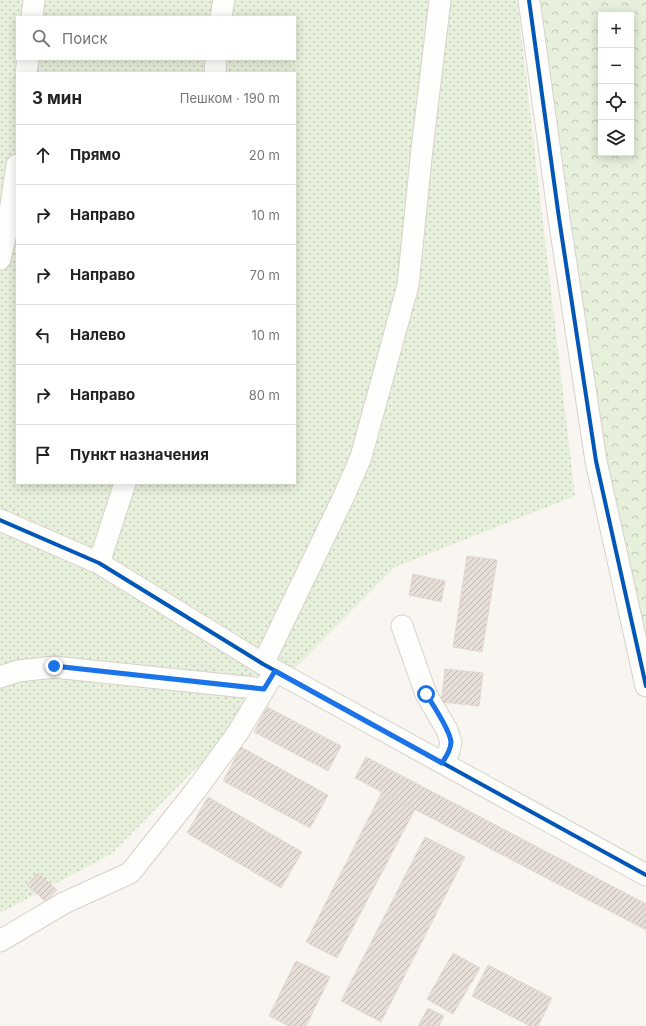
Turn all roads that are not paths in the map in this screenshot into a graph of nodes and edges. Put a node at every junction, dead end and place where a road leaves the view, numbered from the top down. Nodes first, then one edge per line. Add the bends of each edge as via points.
1 (34, 0) edge
2 (224, 0) edge
3 (440, 0) edge
4 (528, 0) edge
5 (32, 16) edge
6 (221, 16) edge
7 (28, 60) edge
8 (216, 60) edge
9 (26, 72) edge
10 (215, 72) edge
11 (16, 172) edge
12 (0, 259) edge
13 (125, 484) edge
14 (0, 520) edge
15 (99, 564) junction
16 (402, 626) dead end
17 (269, 667) junction
18 (0, 677) edge
19 (646, 686) edge
20 (264, 689) junction
21 (442, 763) junction
22 (646, 875) edge
23 (0, 941) edge

1 - 5 street
2 - 6 street
3 - 17 street via 408,285 361,457
4 - 19 street via 596,461
7 - 9 street
8 - 10 street
11 - 12 street
13 - 15 street
14 - 15 street
15 - 17 street
16 - 21 street via 426,694 451,742
17 - 20 street
17 - 21 street
18 - 20 street via 18,671 54,666
20 - 23 street via 237,734 130,873 64,903
21 - 22 street

